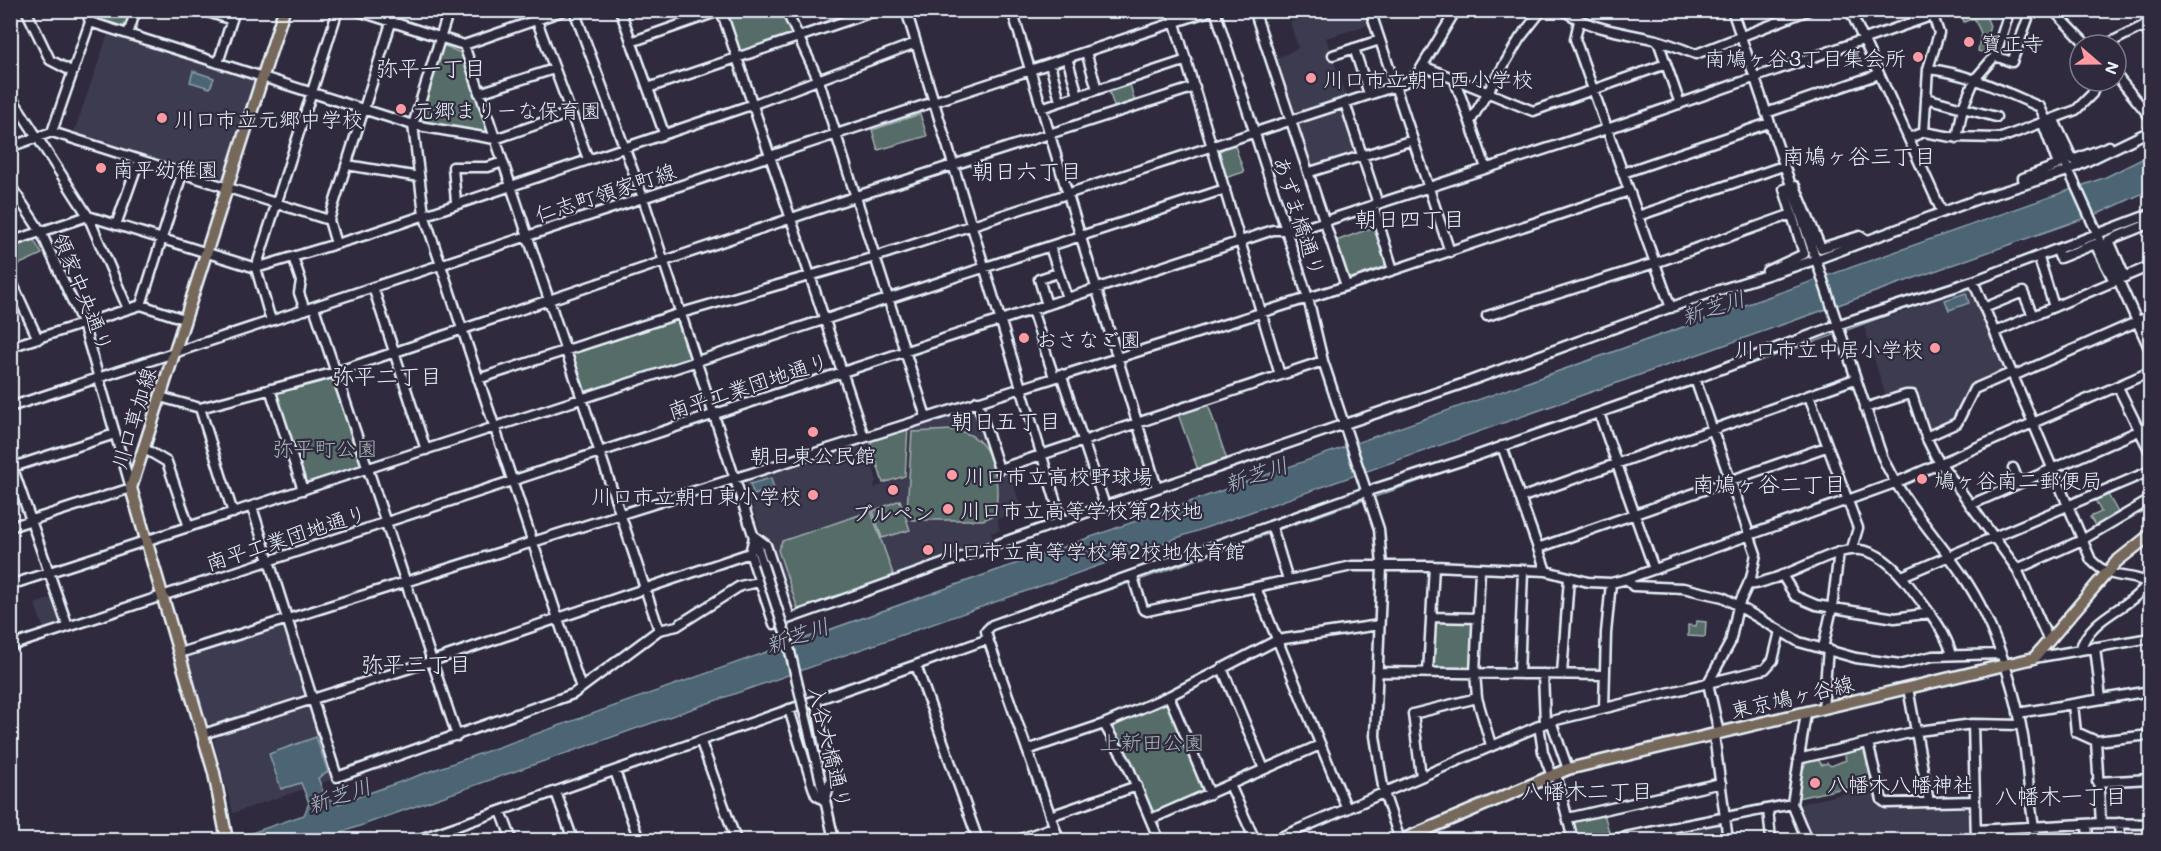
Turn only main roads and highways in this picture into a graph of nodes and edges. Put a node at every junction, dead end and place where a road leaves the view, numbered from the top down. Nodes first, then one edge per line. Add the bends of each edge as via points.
1 (284, 10) edge
2 (2151, 535) edge
3 (228, 840) edge
4 (1401, 840) edge

1 - 3 main road, 川口草加線 via 131,488 203,734
2 - 4 main road, 東京鳩ヶ谷線 via 2129,550 2034,658 1568,769

